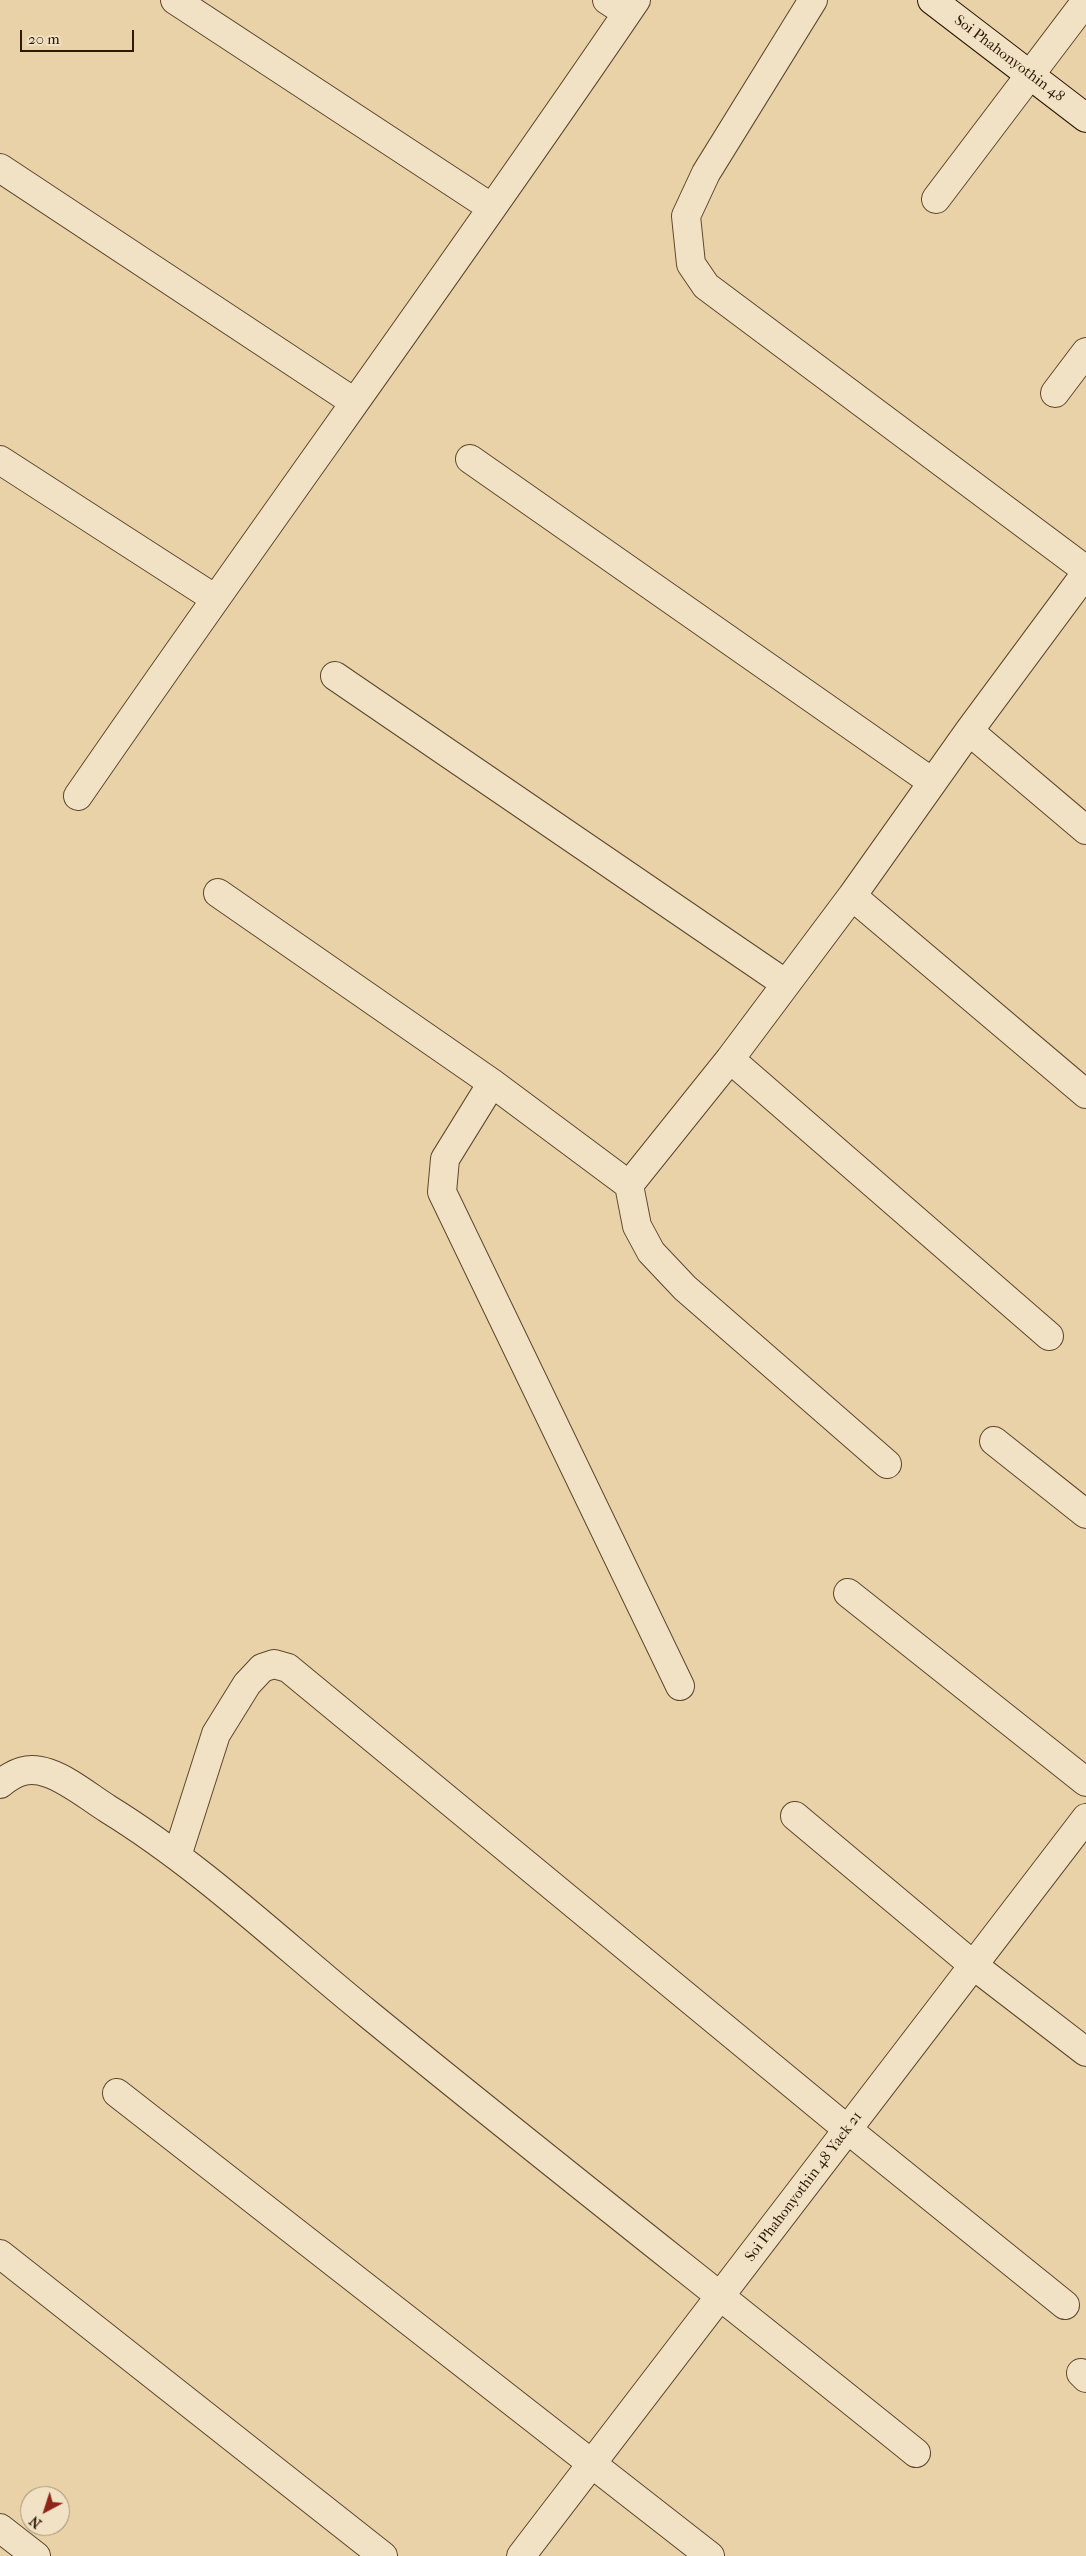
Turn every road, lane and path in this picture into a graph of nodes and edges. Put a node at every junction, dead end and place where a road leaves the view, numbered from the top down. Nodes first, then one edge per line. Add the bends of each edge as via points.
1 (175, 0) edge
2 (813, 0) edge
3 (932, 0) edge
4 (1086, 1) edge
5 (623, 4) edge
6 (1029, 74) junction
7 (1086, 118) edge
8 (0, 168) edge
9 (936, 199) dead end
10 (492, 208) junction
11 (1086, 352) edge
12 (1055, 393) dead end
13 (354, 402) junction
14 (470, 459) dead end
15 (0, 460) edge
16 (1086, 572) edge
17 (214, 598) junction
18 (335, 676) dead end
19 (969, 731) junction
20 (932, 782) junction
21 (78, 796) dead end
22 (1086, 830) edge
23 (218, 893) dead end
24 (852, 896) junction
25 (786, 984) junction
26 (730, 1059) junction
27 (492, 1083) junction
28 (1086, 1094) edge
29 (629, 1185) junction
30 (1049, 1336) dead end
31 (994, 1441) dead end
32 (887, 1464) dead end
33 (1086, 1514) edge
34 (848, 1592) dead end
35 (680, 1686) dead end
36 (1086, 1782) edge
37 (0, 1784) edge
38 (795, 1816) dead end
39 (1086, 1818) edge
40 (177, 1856) junction
41 (973, 1964) junction
42 (1086, 2052) edge
43 (117, 2093) dead end
44 (847, 2129) junction
45 (0, 2254) edge
46 (722, 2296) junction
47 (1065, 2305) dead end
48 (916, 2453) dead end
49 (592, 2466) junction
50 (0, 2528) edge
51 (36, 2556) edge
52 (382, 2556) edge
53 (521, 2556) edge
54 (710, 2556) edge

1 - 10 street
2 - 16 street via 735,124 698,190 686,216 691,264 706,286
3 - 6 street, Soi Phahonyothin 48
4 - 6 street
5 - 10 street
6 - 7 street, Soi Phahonyothin 48
6 - 9 street
8 - 13 street
10 - 13 street
11 - 12 street
13 - 17 street
14 - 20 street
15 - 17 street
16 - 19 street
17 - 21 street
18 - 25 street
19 - 20 street
19 - 22 street
20 - 24 street
23 - 27 street
24 - 25 street
24 - 28 street
25 - 26 street
26 - 29 street
26 - 30 street
27 - 29 street
27 - 35 street via 445,1159 442,1192
29 - 32 street via 637,1226 651,1252 685,1288
31 - 33 street
34 - 36 street
37 - 40 street via 16,1772 47,1773 129,1822
38 - 41 street
39 - 41 street, Soi Phahonyothin 48 Yaek 21
40 - 44 street via 216,1734 247,1684 262,1668 274,1664 288,1668
40 - 46 street via 215,1884 366,2012
41 - 42 street
41 - 44 street, Soi Phahonyothin 48 Yaek 21
43 - 49 street
44 - 46 street, Soi Phahonyothin 48 Yaek 21
44 - 47 street
45 - 52 street
46 - 48 street
46 - 49 street, Soi Phahonyothin 48 Yaek 21
49 - 53 street, Soi Phahonyothin 48 Yaek 21
49 - 54 street
50 - 51 street

